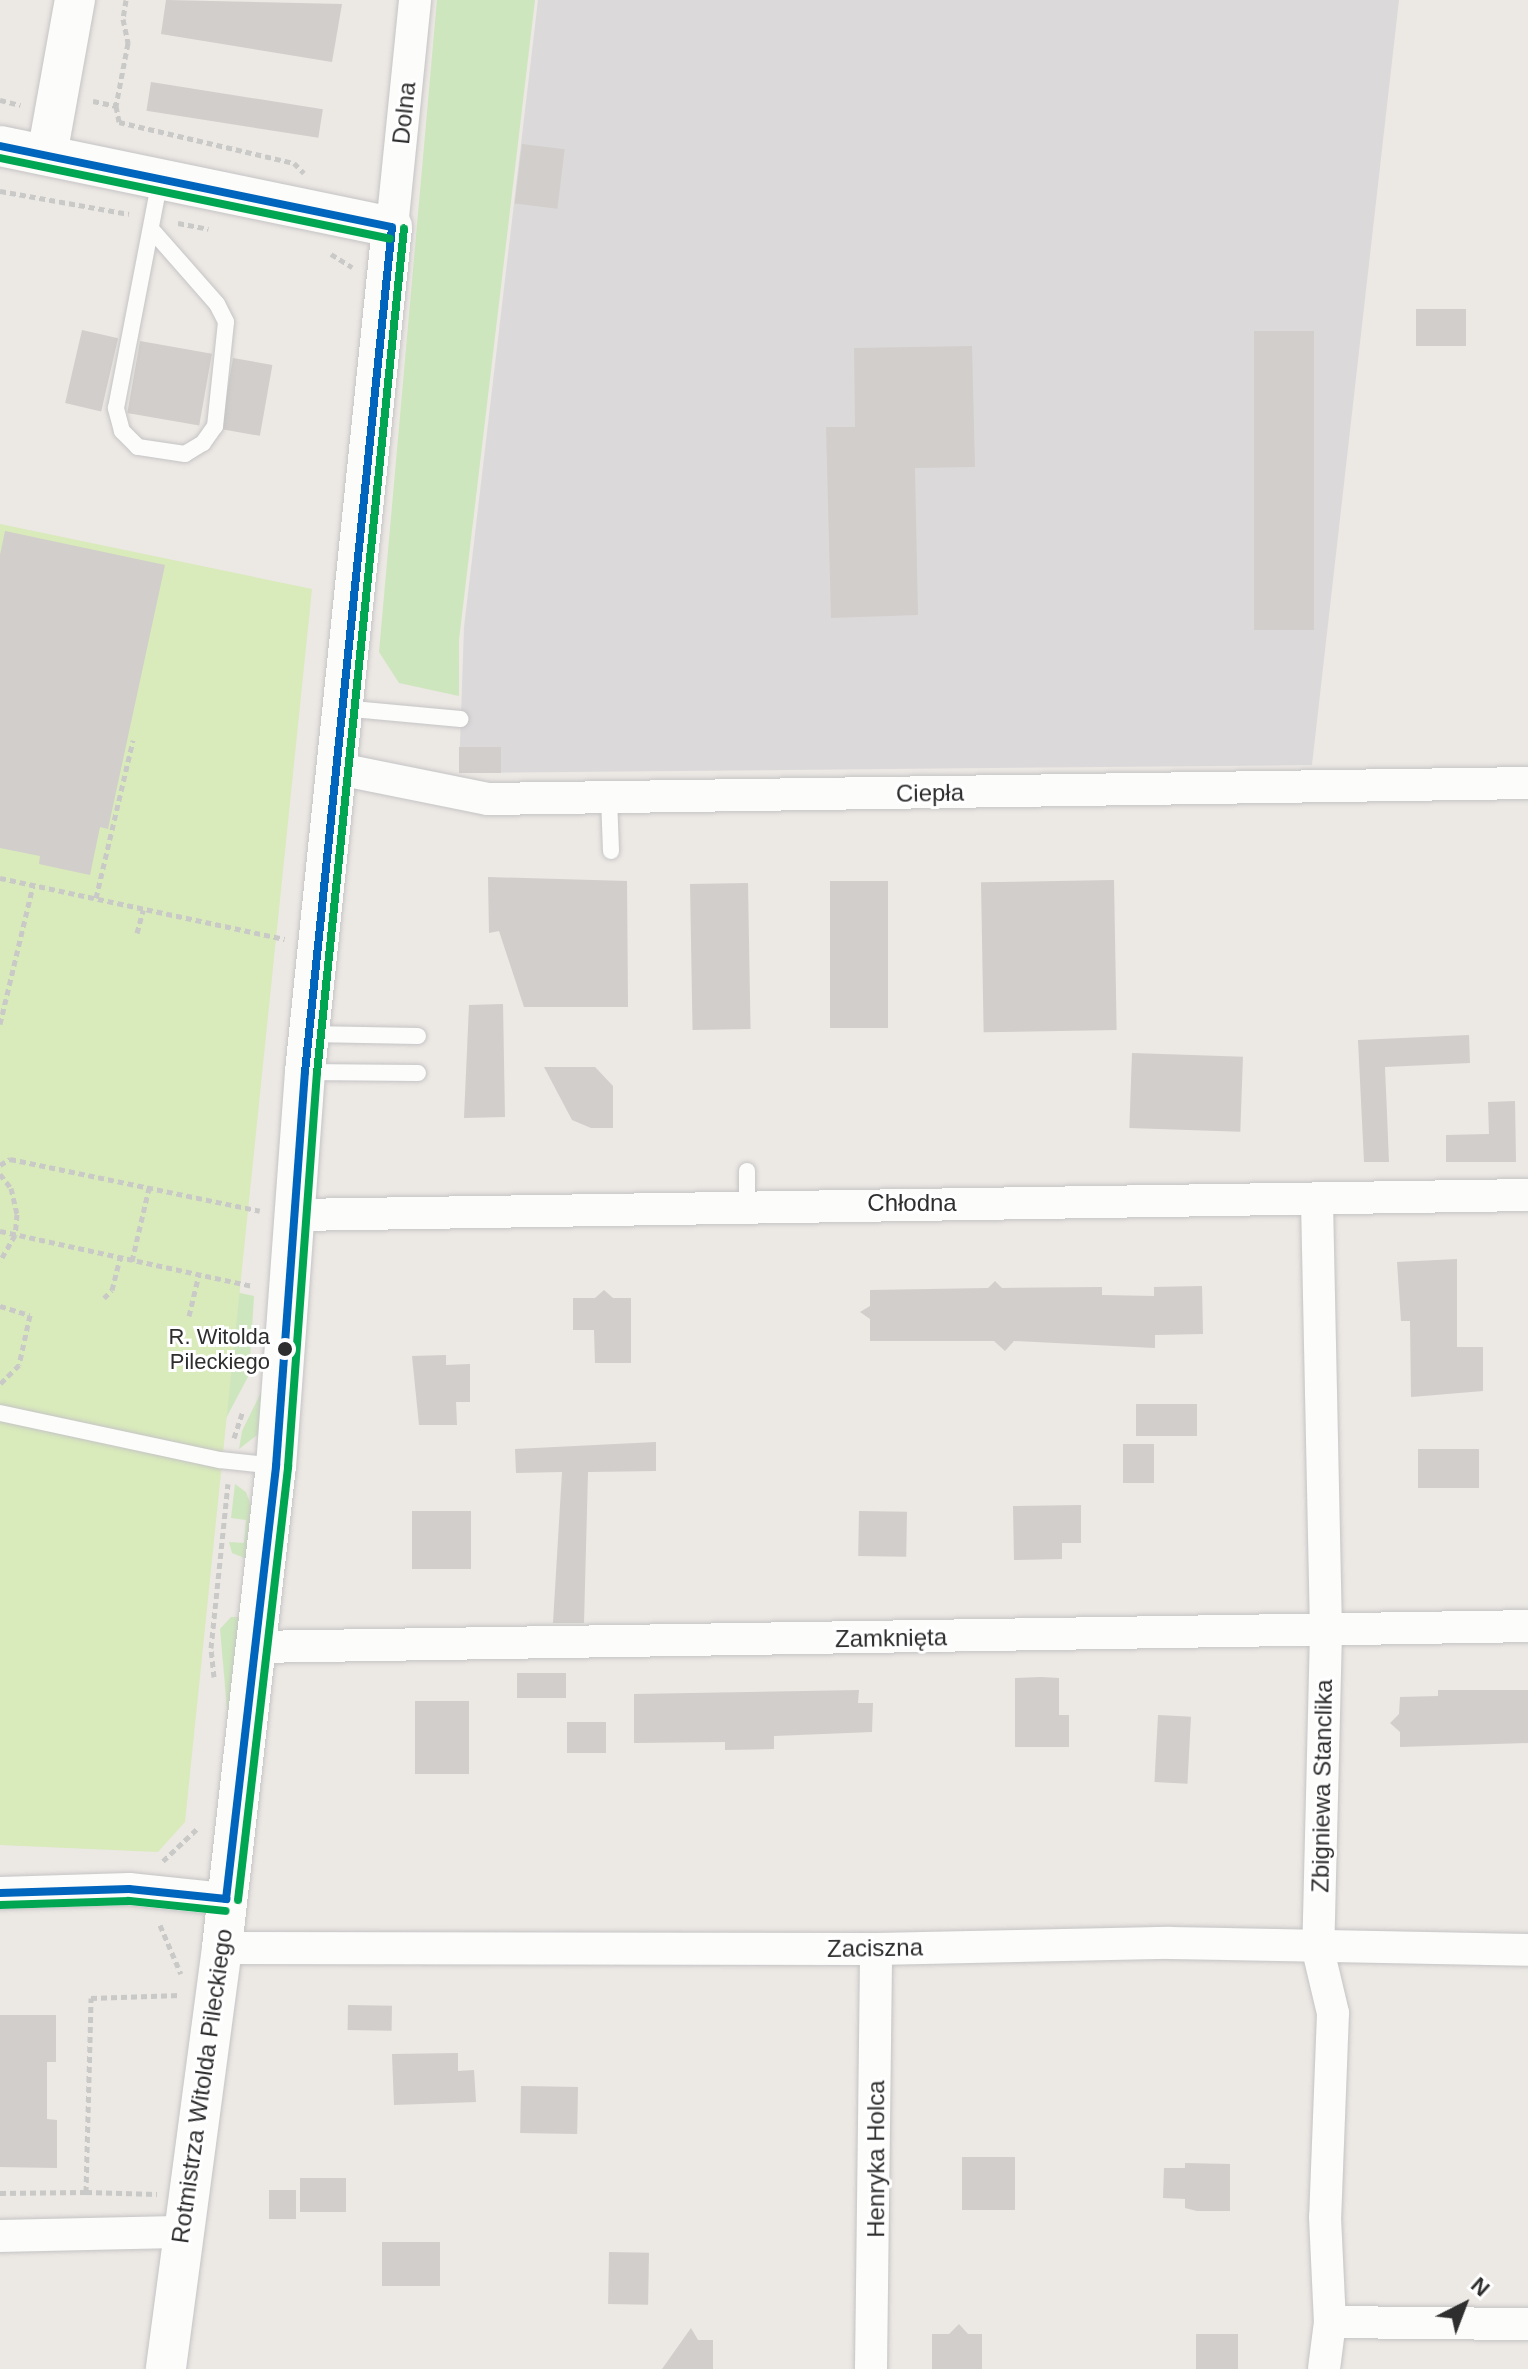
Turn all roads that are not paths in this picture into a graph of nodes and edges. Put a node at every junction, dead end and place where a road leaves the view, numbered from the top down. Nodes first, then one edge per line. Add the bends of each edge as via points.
1 (75, 0) edge
2 (415, 0) edge
3 (0, 146) edge
4 (47, 155) junction
5 (160, 180) junction
6 (392, 227) junction
7 (152, 230) junction
8 (340, 707) junction
9 (460, 719) dead end
10 (334, 768) junction
11 (1528, 783) edge
12 (609, 798) junction
13 (611, 851) dead end
14 (309, 1034) junction
15 (418, 1036) dead end
16 (305, 1072) junction
17 (418, 1073) dead end
18 (747, 1171) dead end
19 (1528, 1195) edge
20 (1317, 1201) junction
21 (747, 1205) junction
22 (296, 1215) junction
23 (0, 1413) edge
24 (276, 1466) junction
25 (1528, 1626) edge
26 (1326, 1632) junction
27 (254, 1647) junction
28 (0, 1893) edge
29 (226, 1899) junction
30 (222, 1948) junction
31 (876, 1949) junction
32 (1318, 1950) junction
33 (1528, 1950) edge
34 (183, 2232) junction
35 (0, 2236) edge
36 (1330, 2322) junction
37 (1528, 2324) edge
38 (166, 2369) edge
39 (871, 2369) edge
40 (1324, 2369) edge

1 - 4 street
2 - 6 street, Dolna
3 - 4 street
4 - 5 street
5 - 6 street
5 - 7 lane
6 - 8 street, Rotmistrza Witolda Pileckiego
7 - 7 lane via 217,304 226,322 215,426 203,443 181,454 138,447 123,434 117,415
8 - 9 lane
8 - 10 street, Rotmistrza Witolda Pileckiego
10 - 12 street, Ciepła via 488,799
10 - 14 street, Rotmistrza Witolda Pileckiego
11 - 12 street, Ciepła
12 - 13 lane
14 - 15 lane
14 - 16 street, Rotmistrza Witolda Pileckiego
16 - 17 lane
16 - 22 street, Rotmistrza Witolda Pileckiego
18 - 21 lane
19 - 20 street, Chłodna
20 - 21 street, Chłodna
20 - 26 street, Zbigniewa Stanclika
21 - 22 street, Chłodna
22 - 24 street, Rotmistrza Witolda Pileckiego
23 - 24 lane via 220,1460
24 - 27 street, Rotmistrza Witolda Pileckiego
25 - 26 street, Zamknięta
26 - 27 street, Zamknięta
26 - 32 street, Zbigniewa Stanclika
27 - 29 street, Rotmistrza Witolda Pileckiego
28 - 29 street via 129,1889
29 - 30 street, Rotmistrza Witolda Pileckiego
30 - 31 street, Zaciszna
30 - 34 street, Rotmistrza Witolda Pileckiego
31 - 32 street, Zaciszna via 1170,1943
31 - 39 street, Henryka Holca
32 - 33 street, Zaciszna
32 - 36 street, Zbigniewa Stanclika via 1333,2013 1325,2217
34 - 35 street
34 - 38 street, Rotmistrza Witolda Pileckiego
36 - 37 street
36 - 40 street, Zbigniewa Stanclika

